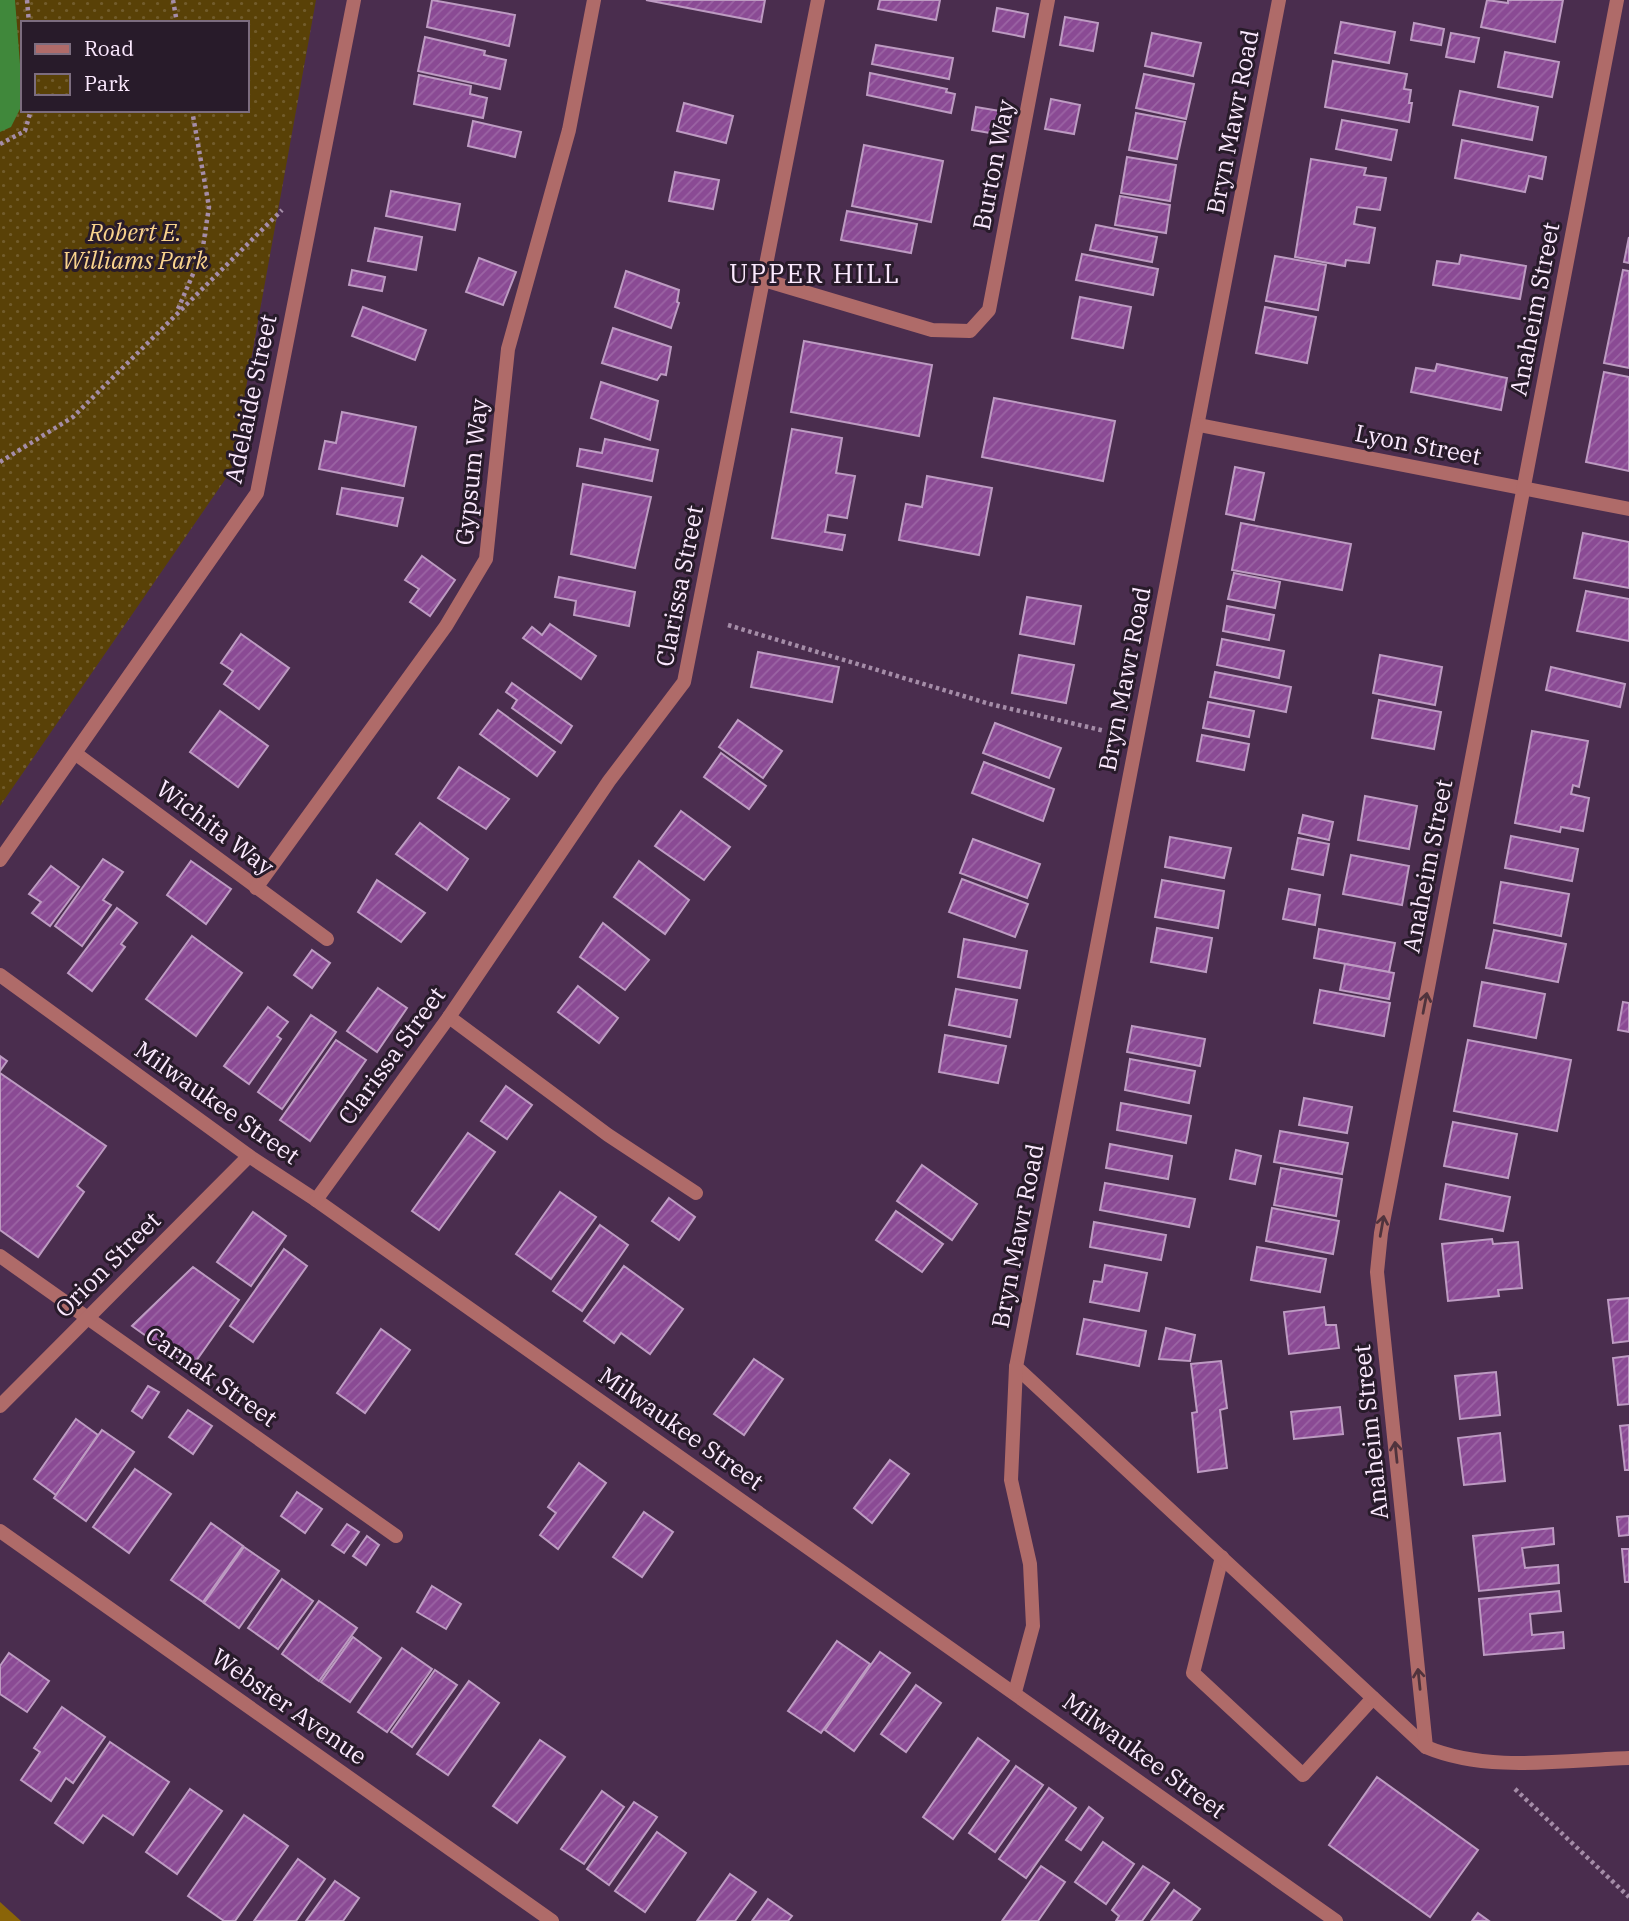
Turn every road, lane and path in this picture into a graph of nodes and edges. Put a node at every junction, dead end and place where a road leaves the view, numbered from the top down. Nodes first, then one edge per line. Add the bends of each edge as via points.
1 (27, 0) edge
2 (173, 0) edge
3 (354, 0) edge
4 (594, 0) edge
5 (818, 0) edge
6 (1048, 0) edge
7 (1279, 0) edge
8 (1617, 0) edge
9 (29, 21) edge
10 (177, 21) edge
11 (30, 112) edge
12 (192, 112) edge
13 (0, 144) edge
14 (282, 210) dead end
15 (764, 280) junction
16 (177, 311) junction
17 (1199, 425) junction
18 (0, 462) edge
19 (1524, 488) junction
20 (1629, 509) edge
21 (728, 625) dead end
22 (1105, 731) dead end
23 (76, 754) junction
24 (0, 860) edge
25 (256, 888) junction
26 (327, 939) dead end
27 (0, 975) edge
28 (449, 1017) junction
29 (249, 1156) junction
30 (696, 1193) dead end
31 (316, 1200) junction
32 (0, 1256) edge
33 (88, 1317) junction
34 (1016, 1367) junction
35 (0, 1406) edge
36 (0, 1531) edge
37 (396, 1536) dead end
38 (1222, 1558) junction
39 (1015, 1692) junction
40 (1373, 1698) junction
41 (1426, 1746) junction
42 (1629, 1758) edge
43 (1515, 1789) dead end
44 (1629, 1897) edge
45 (552, 1921) edge
46 (1336, 1921) edge

1 - 9 path
2 - 10 path
3 - 23 street, Adelaide Street via 257,493
4 - 25 street, Gypsum Way via 569,130 509,349 486,559 446,626
5 - 15 street, Clarissa Street
6 - 15 street, Burton Way via 989,310 970,331 932,330
7 - 17 street, Bryn Mawr Road
8 - 19 street, Anaheim Street
11 - 13 path via 25,131
12 - 16 path via 209,207 202,253
14 - 16 path
15 - 28 street, Clarissa Street via 684,682 609,781
16 - 18 path via 73,417
17 - 19 street, Lyon Street
17 - 34 street, Bryn Mawr Road
19 - 20 street, Lyon Street
41 -> 19 street, Anaheim Street via 1377,1272
21 - 22 path via 990,704
23 - 24 street, Adelaide Street
23 - 25 street, Wichita Way
25 - 26 street, Wichita Way
27 - 29 street, Milwaukee Street
28 - 30 street via 608,1135
28 - 31 street, Clarissa Street
29 - 31 street, Milwaukee Street
29 - 33 street, Orion Street
31 - 39 street, Milwaukee Street
32 - 33 street, Carnak Street
33 - 35 street, Orion Street
33 - 37 street, Carnak Street
34 - 38 street, Bryn Mawr Road
34 - 39 street, Bryn Mawr Road via 1011,1480 1030,1564 1033,1626
36 - 45 street, Webster Avenue
38 - 40 street, Bryn Mawr Road
38 - 40 street via 1194,1674 1303,1775
39 - 46 street, Milwaukee Street
40 - 41 street, Bryn Mawr Road
41 - 42 street, Bryn Mawr Road via 1451,1758 1492,1761
43 - 44 path

